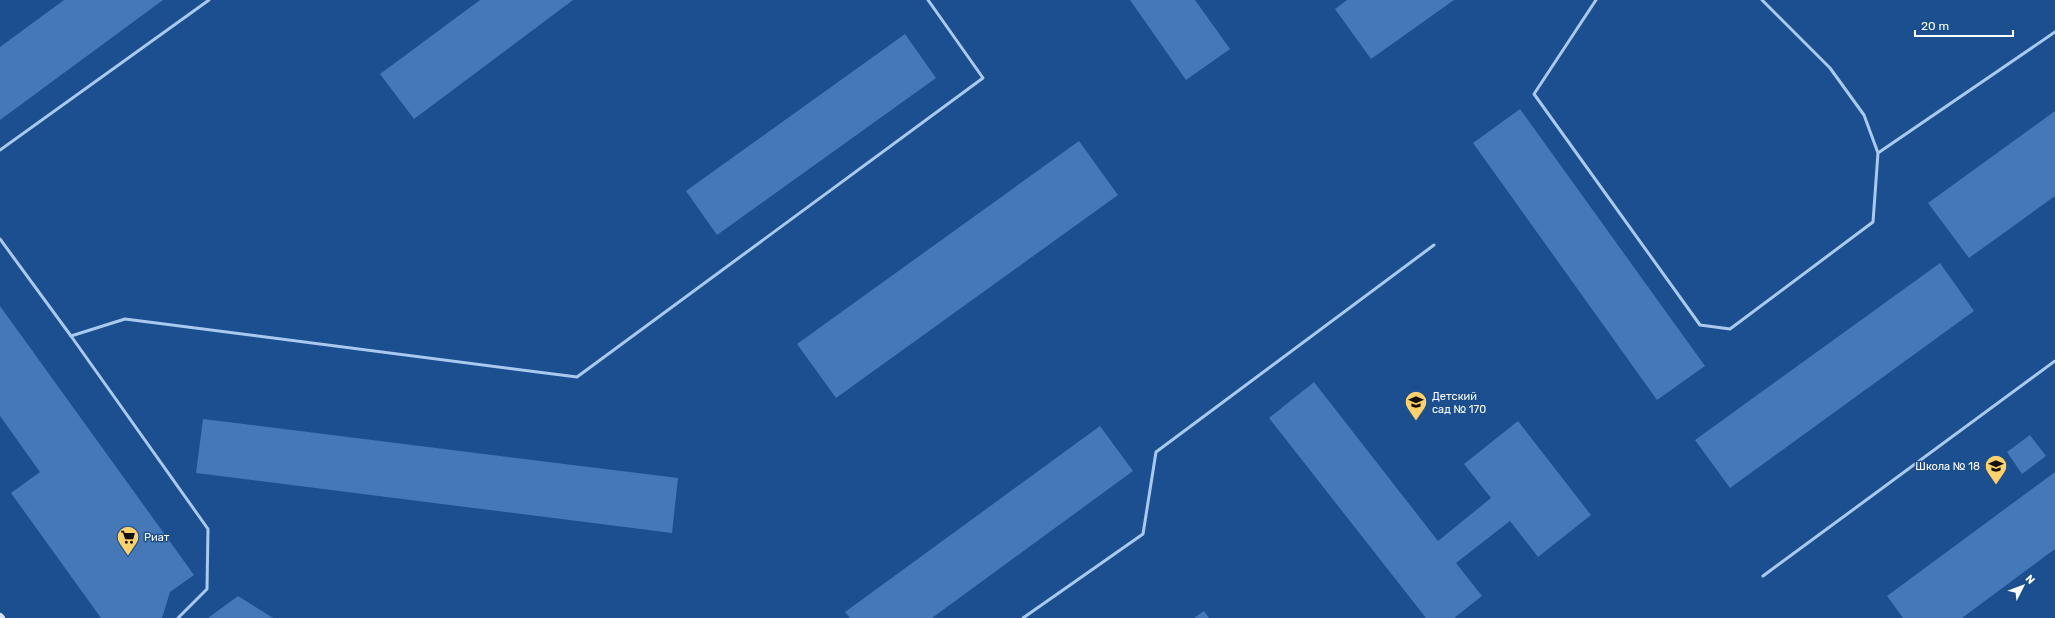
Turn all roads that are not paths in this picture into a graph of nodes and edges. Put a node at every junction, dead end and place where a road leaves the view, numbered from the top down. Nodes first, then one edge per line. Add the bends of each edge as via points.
1 (210, 0) edge
2 (928, 0) edge
3 (1596, 0) edge
4 (1768, 0) edge
5 (1763, 1) edge
6 (2055, 32) edge
7 (0, 150) edge
8 (1878, 153) junction
9 (0, 239) edge
10 (1434, 245) dead end
11 (71, 336) junction
12 (2055, 361) edge
13 (1763, 576) dead end
14 (178, 618) edge
15 (1023, 618) edge

1 - 7 lane
2 - 11 lane via 983,78 577,377 125,319
3 - 8 lane via 1534,94 1700,325 1730,329 1873,222
4 - 5 lane
5 - 8 lane via 1830,68 1864,115
6 - 8 lane
9 - 11 lane
10 - 15 lane via 1156,452 1143,534
11 - 14 lane via 208,529 207,589
12 - 13 lane

